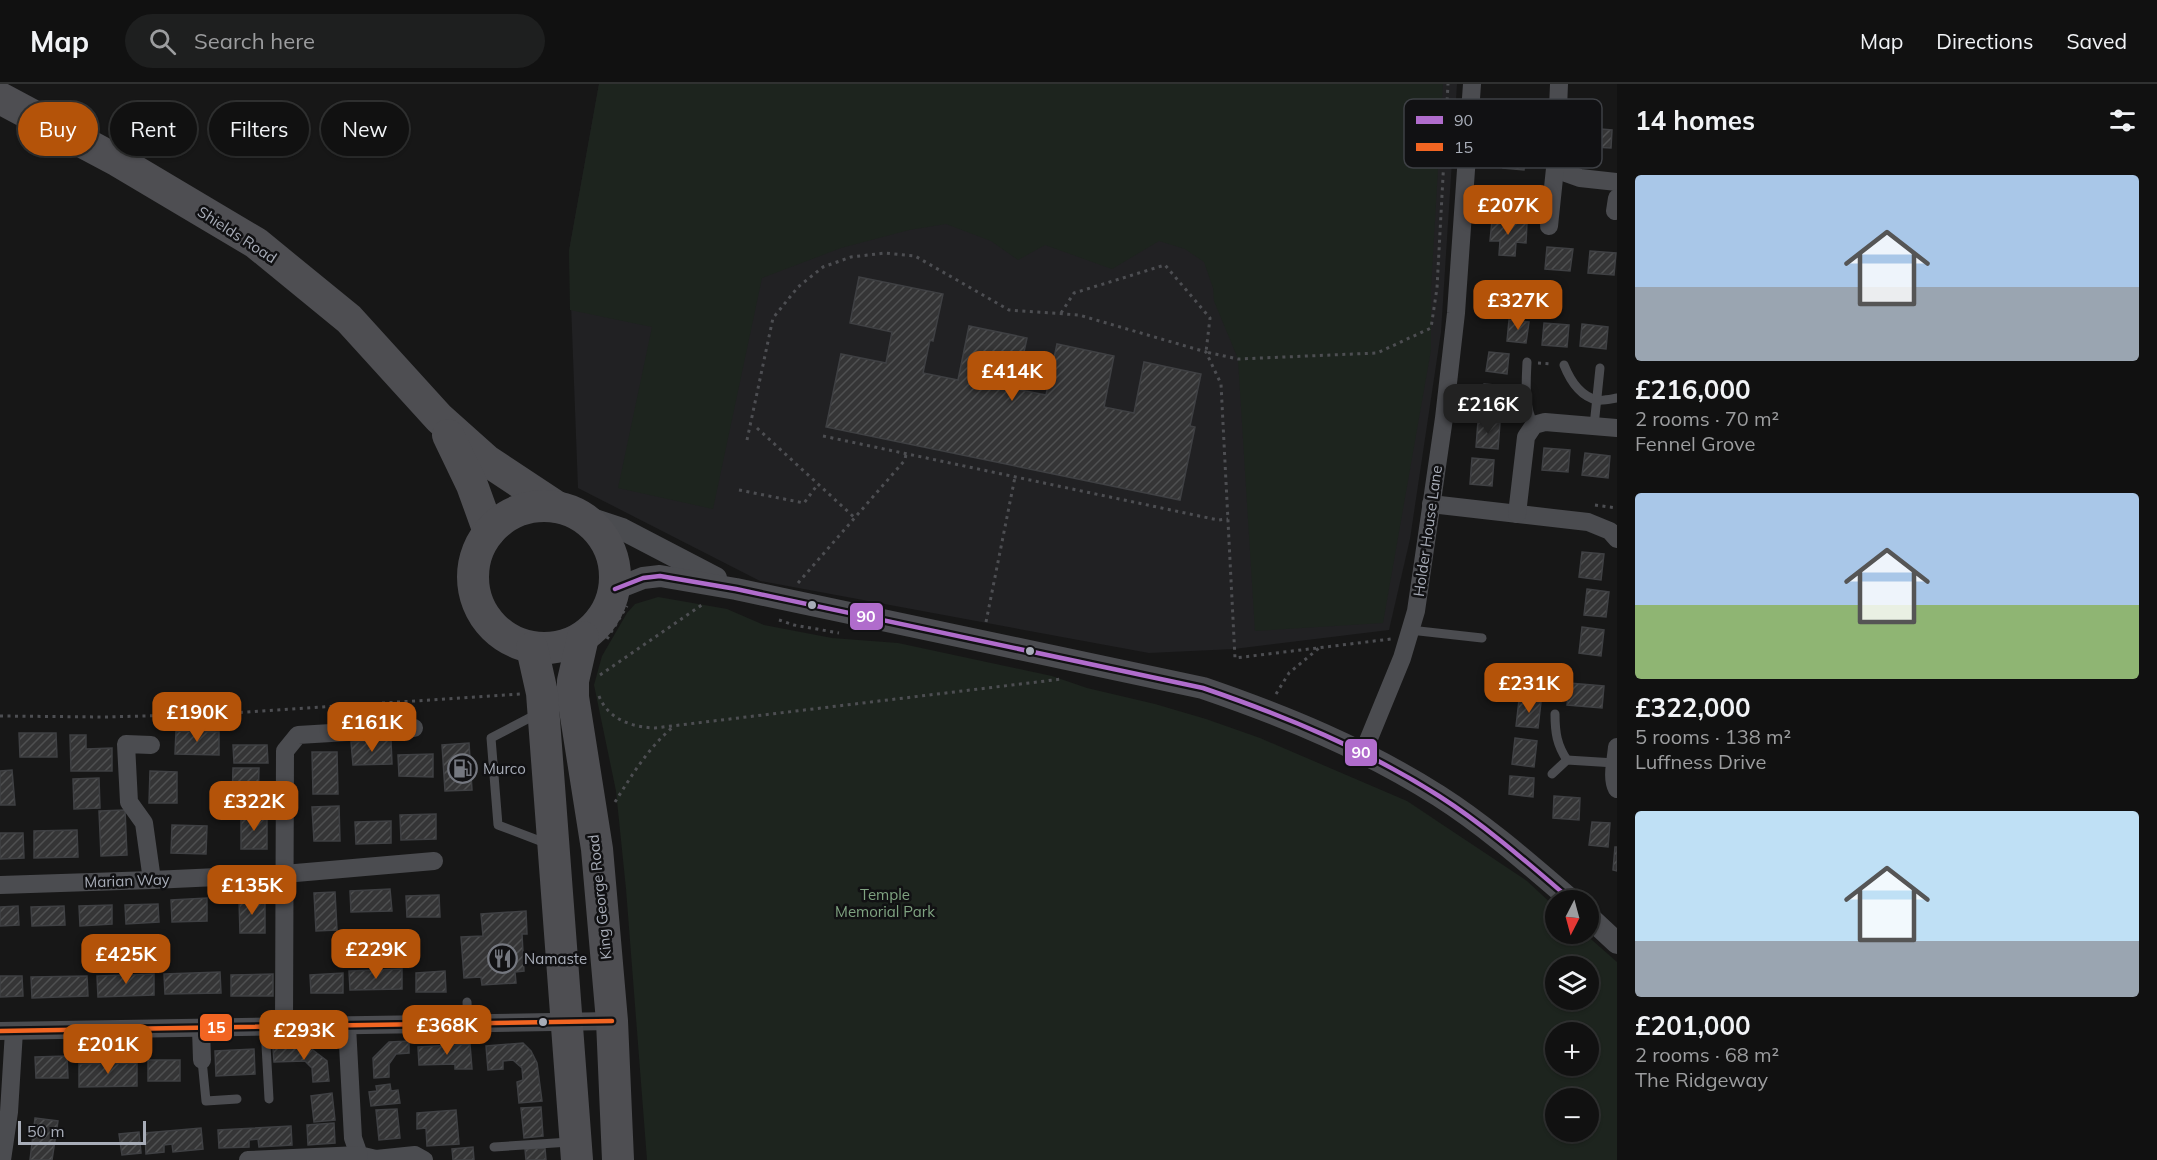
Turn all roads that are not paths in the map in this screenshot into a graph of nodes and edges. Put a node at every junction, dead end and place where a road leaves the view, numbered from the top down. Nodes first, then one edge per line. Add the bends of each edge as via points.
1 (1472, 84) edge
2 (1559, 84) edge
3 (0, 98) edge
4 (1471, 99) edge
5 (1558, 99) edge
6 (1466, 168) edge
7 (1555, 168) edge
8 (1562, 168) edge
9 (1617, 183) edge
10 (1549, 226) dead end
11 (1527, 362) dead end
12 (1564, 365) dead end
13 (1600, 368) dead end
14 (1617, 398) edge
15 (1597, 400) junction
16 (439, 418) junction
17 (1534, 425) junction
18 (1594, 426) junction
19 (1617, 428) edge
20 (1431, 504) junction
21 (568, 511) junction
22 (1517, 514) junction
23 (489, 532) junction
24 (1617, 539) edge
25 (736, 589) junction
26 (623, 595) junction
27 (1409, 634) junction
28 (1482, 638) dead end
29 (593, 642) junction
30 (532, 648) junction
31 (542, 702) junction
32 (1556, 714) dead end
33 (414, 728) dead end
34 (151, 745) dead end
35 (1363, 753) junction
36 (1616, 755) edge
37 (1568, 760) junction
38 (1552, 774) dead end
39 (1617, 789) edge
40 (553, 846) junction
41 (434, 861) dead end
42 (284, 874) junction
43 (152, 880) junction
44 (0, 885) edge
45 (1559, 890) edge
46 (1599, 926) edge
47 (1617, 943) edge
48 (467, 1002) dead end
49 (612, 1021) junction
50 (567, 1023) junction
51 (468, 1025) junction
52 (347, 1026) junction
53 (265, 1027) junction
54 (284, 1027) junction
55 (201, 1029) junction
56 (7, 1031) edge
57 (202, 1060) joint
58 (237, 1099) dead end
59 (268, 1099) dead end
60 (494, 1147) dead end
61 (576, 1151) edge
62 (359, 1155) junction
63 (2, 1160) edge
64 (248, 1160) edge
65 (424, 1160) edge
66 (618, 1160) edge

1 - 4 street, Holder House Lane
2 - 5 street
3 - 16 highway, Shields Road via 118,161 256,243 349,319
6 - 20 street, Holder House Lane via 1456,313
7 - 10 street
8 - 9 street via 1580,178
11 - 17 lane via 1525,386
12 - 15 lane via 1580,391
13 - 15 lane
14 - 15 lane
15 - 18 lane
16 - 21 highway, Shields Road via 486,460
16 - 23 highway, Shields Road via 472,485
17 - 18 street via 1545,422
17 - 22 street via 1526,437
18 - 19 street
20 - 22 street
20 - 27 street, Holder House Lane via 1416,611
21 - 23 highway via 538,506 519,510
21 - 25 street via 622,529
21 - 26 highway via 597,529 609,547
22 - 24 street via 1588,522 1610,531
23 - 30 highway via 477,554 472,578 477,602 489,624 508,639
25 - 26 street via 660,576 643,578
25 - 35 street via 1203,688 1269,711
26 - 29 highway via 598,624
27 - 28 lane
27 - 35 street, Holder House Lane
29 - 30 highway
29 - 49 highway, King George Road via 573,681 573,697 597,849
30 - 31 highway
31 - 40 highway
31 - 40 lane via 491,738 498,825
32 - 37 lane via 1559,749
33 - 42 street via 298,735 285,751
34 - 43 street via 126,744 126,762 129,802 144,823
35 - 45 street via 1439,796
36 - 37 lane
36 - 39 street
37 - 38 lane
40 - 50 highway
41 - 42 street, Marian Way
42 - 43 street, Marian Way
42 - 54 street
43 - 44 street, Marian Way
46 - 47 street
48 - 51 lane
49 - 50 street
49 - 66 highway, King George Road
50 - 51 street
50 - 61 highway
51 - 52 street
52 - 54 street
52 - 62 street via 353,1138
53 - 54 street
53 - 55 street
53 - 59 lane
55 - 56 street
55 - 57 street
56 - 63 street via 9,1112
57 - 58 lane via 206,1101
60 - 61 lane
62 - 64 street
62 - 65 street via 376,1159 415,1155

